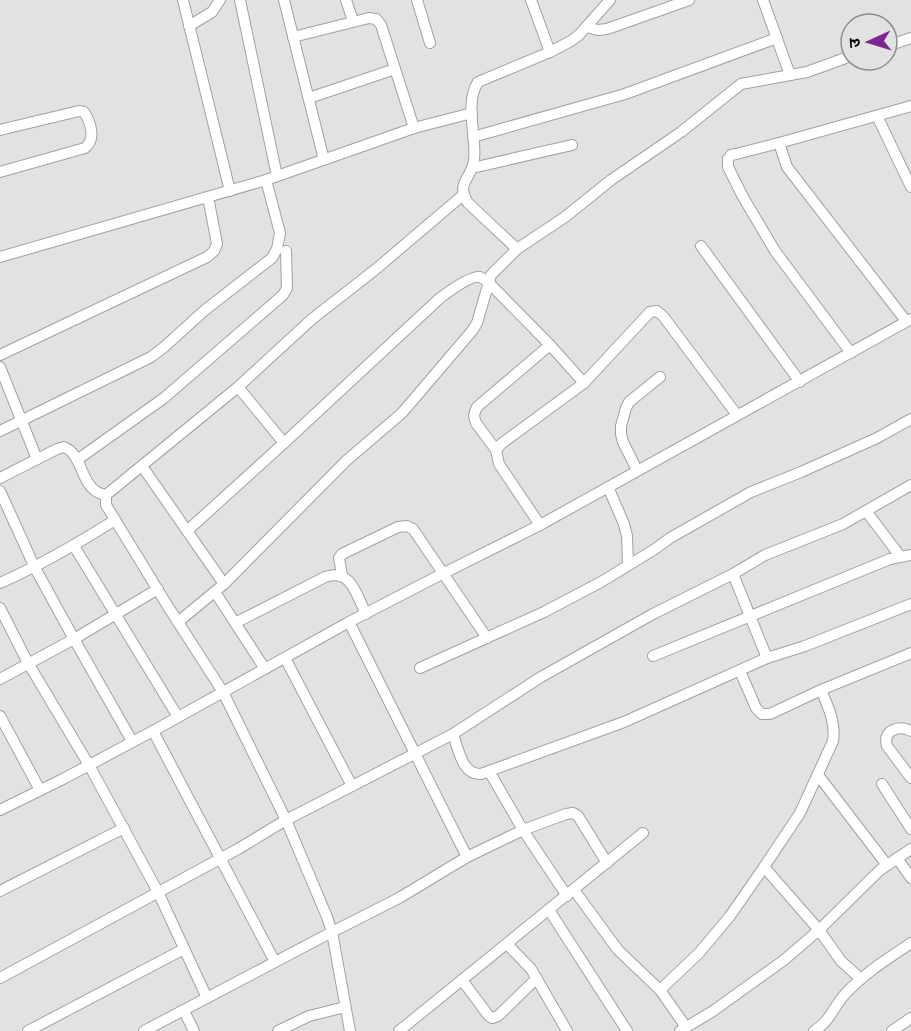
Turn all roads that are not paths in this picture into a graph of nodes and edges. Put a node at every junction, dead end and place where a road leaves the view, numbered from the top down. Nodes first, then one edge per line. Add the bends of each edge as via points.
1 (183, 0) edge
2 (220, 0) edge
3 (240, 0) edge
4 (284, 0) edge
5 (346, 0) edge
6 (417, 0) edge
7 (531, 0) edge
8 (610, 0) edge
9 (689, 0) edge
10 (763, 0) edge
11 (353, 21) junction
12 (189, 26) junction
13 (586, 27) junction
14 (293, 37) junction
15 (777, 38) junction
16 (430, 43) dead end
17 (550, 52) junction
18 (839, 60) edge
19 (395, 69) junction
20 (790, 75) junction
21 (309, 98) junction
22 (911, 106) edge
23 (472, 113) junction
24 (877, 116) junction
25 (414, 128) junction
26 (0, 130) edge
27 (473, 137) junction
28 (779, 143) junction
29 (572, 145) dead end
30 (324, 160) junction
31 (472, 168) junction
32 (0, 172) edge
33 (272, 178) junction
34 (911, 187) edge
35 (230, 191) junction
36 (463, 195) junction
37 (208, 197) junction
38 (701, 246) dead end
39 (517, 249) junction
40 (286, 251) dead end
41 (0, 257) edge
42 (489, 283) junction
43 (909, 320) edge
44 (550, 345) junction
45 (851, 352) junction
46 (0, 355) edge
47 (0, 367) edge
48 (660, 376) dead end
49 (800, 381) junction
50 (584, 383) junction
51 (238, 387) junction
52 (737, 415) junction
53 (911, 419) edge
54 (22, 421) junction
55 (0, 431) edge
56 (284, 443) junction
57 (496, 450) junction
58 (37, 459) junction
59 (78, 460) junction
60 (142, 466) junction
61 (638, 470) junction
62 (0, 478) edge
63 (911, 485) edge
64 (608, 487) junction
65 (0, 491) edge
66 (105, 495) junction
67 (866, 511) junction
68 (116, 520) junction
69 (540, 525) junction
70 (187, 531) junction
71 (74, 546) junction
72 (906, 555) edge
73 (628, 565) junction
74 (35, 567) junction
75 (442, 574) junction
76 (734, 574) junction
77 (342, 575) junction
78 (0, 583) edge
79 (224, 584) junction
80 (158, 589) junction
81 (215, 592) junction
82 (911, 604) edge
83 (0, 608) edge
84 (366, 614) junction
85 (117, 615) junction
86 (750, 615) junction
87 (178, 622) junction
88 (349, 622) junction
89 (235, 623) junction
90 (487, 638) junction
91 (74, 639) junction
92 (911, 653) edge
93 (653, 656) dead end
94 (285, 658) junction
95 (768, 658) junction
96 (28, 663) junction
97 (420, 668) dead end
98 (265, 669) junction
99 (740, 671) junction
100 (0, 679) edge
101 (821, 690) junction
102 (223, 692) junction
103 (0, 717) edge
104 (178, 717) junction
105 (153, 731) junction
106 (911, 731) edge
107 (453, 734) junction
108 (132, 741) junction
109 (414, 754) junction
110 (89, 765) junction
111 (489, 771) junction
112 (818, 775) junction
113 (911, 778) edge
114 (882, 784) dead end
115 (352, 786) junction
116 (40, 790) junction
117 (0, 810) edge
118 (286, 820) junction
119 (124, 828) junction
120 (911, 829) edge
121 (523, 831) junction
122 (643, 833) dead end
123 (911, 849) edge
124 (467, 857) junction
125 (221, 858) junction
126 (897, 858) junction
127 (607, 863) junction
128 (887, 865) junction
129 (764, 867) junction
130 (911, 878) edge
131 (0, 891) edge
132 (158, 892) junction
133 (570, 893) junction
134 (549, 910) junction
135 (819, 930) junction
136 (332, 932) junction
137 (911, 943) edge
138 (507, 944) junction
139 (184, 949) junction
140 (275, 962) junction
141 (0, 978) edge
142 (537, 978) junction
143 (861, 979) junction
144 (462, 980) junction
145 (660, 990) junction
146 (207, 998) junction
147 (345, 1007) junction
148 (184, 1011) junction
149 (911, 1018) edge
150 (683, 1029) edge
151 (28, 1031) edge
152 (144, 1031) edge
153 (194, 1031) edge
154 (278, 1031) edge
155 (350, 1031) edge
156 (399, 1031) edge
157 (567, 1031) edge
158 (627, 1031) edge
159 (814, 1031) edge
160 (892, 1031) edge

1 - 12 street
2 - 12 street via 212,12
3 - 33 street
4 - 14 street
5 - 11 street
6 - 16 street
7 - 17 street
8 - 13 street
9 - 13 street via 607,29
10 - 15 street
11 - 14 street
11 - 19 street via 376,19
12 - 35 street
13 - 17 street
14 - 21 street
15 - 20 street
15 - 27 street via 636,90
17 - 23 street via 478,82
18 - 20 street
19 - 21 street
19 - 25 street
20 - 39 street via 734,88 681,132
21 - 30 street
22 - 24 street
23 - 25 street
23 - 27 street
24 - 28 street
24 - 34 street
25 - 30 street
26 - 32 street via 79,111 88,119 92,136 85,148
27 - 31 street
28 - 43 street via 788,167
28 - 45 street via 731,155 728,167 775,251
29 - 31 street
30 - 33 street
31 - 36 street
33 - 35 street
33 - 54 street via 280,233 272,258 151,357
35 - 37 street
36 - 39 street
36 - 51 street via 312,319
37 - 41 street
37 - 46 street via 217,244 207,257
38 - 49 street
39 - 42 street via 491,275
40 - 59 street via 284,294 164,398
42 - 44 street
42 - 56 street via 477,277 441,298
42 - 79 street via 477,323 402,413 347,460
43 - 45 street
44 - 50 street
44 - 57 street via 477,407 476,423
45 - 49 street
47 - 54 street
48 - 61 street via 630,402 621,426 623,442
49 - 52 street
50 - 52 street via 644,316 657,311
50 - 57 street
51 - 56 street
51 - 60 street
52 - 61 street
53 - 73 street via 877,438 751,492
54 - 55 street
54 - 58 street
56 - 70 street
57 - 69 street via 499,464
58 - 59 street via 64,447
58 - 62 street
59 - 66 street via 90,487
60 - 66 street
60 - 70 street
61 - 64 street
63 - 67 street
64 - 69 street
64 - 73 street via 624,524
65 - 74 street
66 - 68 street via 106,505
67 - 72 street
67 - 76 street via 765,555
68 - 71 street
68 - 80 street
69 - 75 street
70 - 79 street
71 - 74 street
71 - 85 street
72 - 86 street
73 - 90 street via 544,612
74 - 78 street
74 - 91 street
75 - 77 street via 413,529 407,526 342,554
75 - 84 street
75 - 90 street
76 - 86 street
76 - 107 street via 541,677
77 - 84 street via 350,582
77 - 89 street via 325,577
79 - 81 street
80 - 85 street
80 - 87 street
81 - 87 street
81 - 89 street
82 - 95 street
83 - 96 street
84 - 88 street
85 - 91 street
85 - 104 street
86 - 93 street
86 - 95 street
87 - 102 street
88 - 94 street
88 - 109 street
89 - 98 street
90 - 97 street
91 - 96 street
91 - 108 street
92 - 101 street
94 - 98 street
94 - 115 street
95 - 99 street
96 - 100 street
96 - 110 street
98 - 102 street
99 - 101 street via 762,714 770,714
99 - 111 street via 624,722
101 - 112 street via 833,719 834,735
102 - 104 street
102 - 118 street
103 - 116 street
104 - 105 street
105 - 108 street
105 - 125 street
106 - 113 street via 893,730 885,739
107 - 109 street
107 - 111 street via 470,772
108 - 110 street
109 - 115 street
109 - 124 street
110 - 116 street
110 - 119 street
111 - 121 street
112 - 128 street
112 - 129 street via 800,813
114 - 120 street
115 - 118 street
116 - 117 street
118 - 125 street
118 - 136 street
119 - 131 street
119 - 132 street
121 - 124 street
121 - 127 street via 573,813
121 - 133 street
122 - 127 street
123 - 126 street
124 - 136 street
125 - 132 street
125 - 140 street
126 - 128 street
126 - 130 street
127 - 133 street
128 - 135 street
129 - 135 street
129 - 145 street via 699,953
132 - 139 street
132 - 141 street
133 - 134 street
133 - 145 street via 618,950
134 - 138 street
134 - 158 street
135 - 143 street via 835,954
135 - 150 street via 784,960
136 - 140 street
136 - 147 street
137 - 143 street
138 - 142 street
138 - 144 street
139 - 146 street
139 - 151 street
140 - 146 street
142 - 144 street via 492,1018
142 - 157 street
143 - 159 street via 841,999 824,1025
144 - 156 street
145 - 150 street
146 - 148 street
147 - 154 street via 309,1016
147 - 155 street
148 - 152 street
148 - 153 street
149 - 160 street

